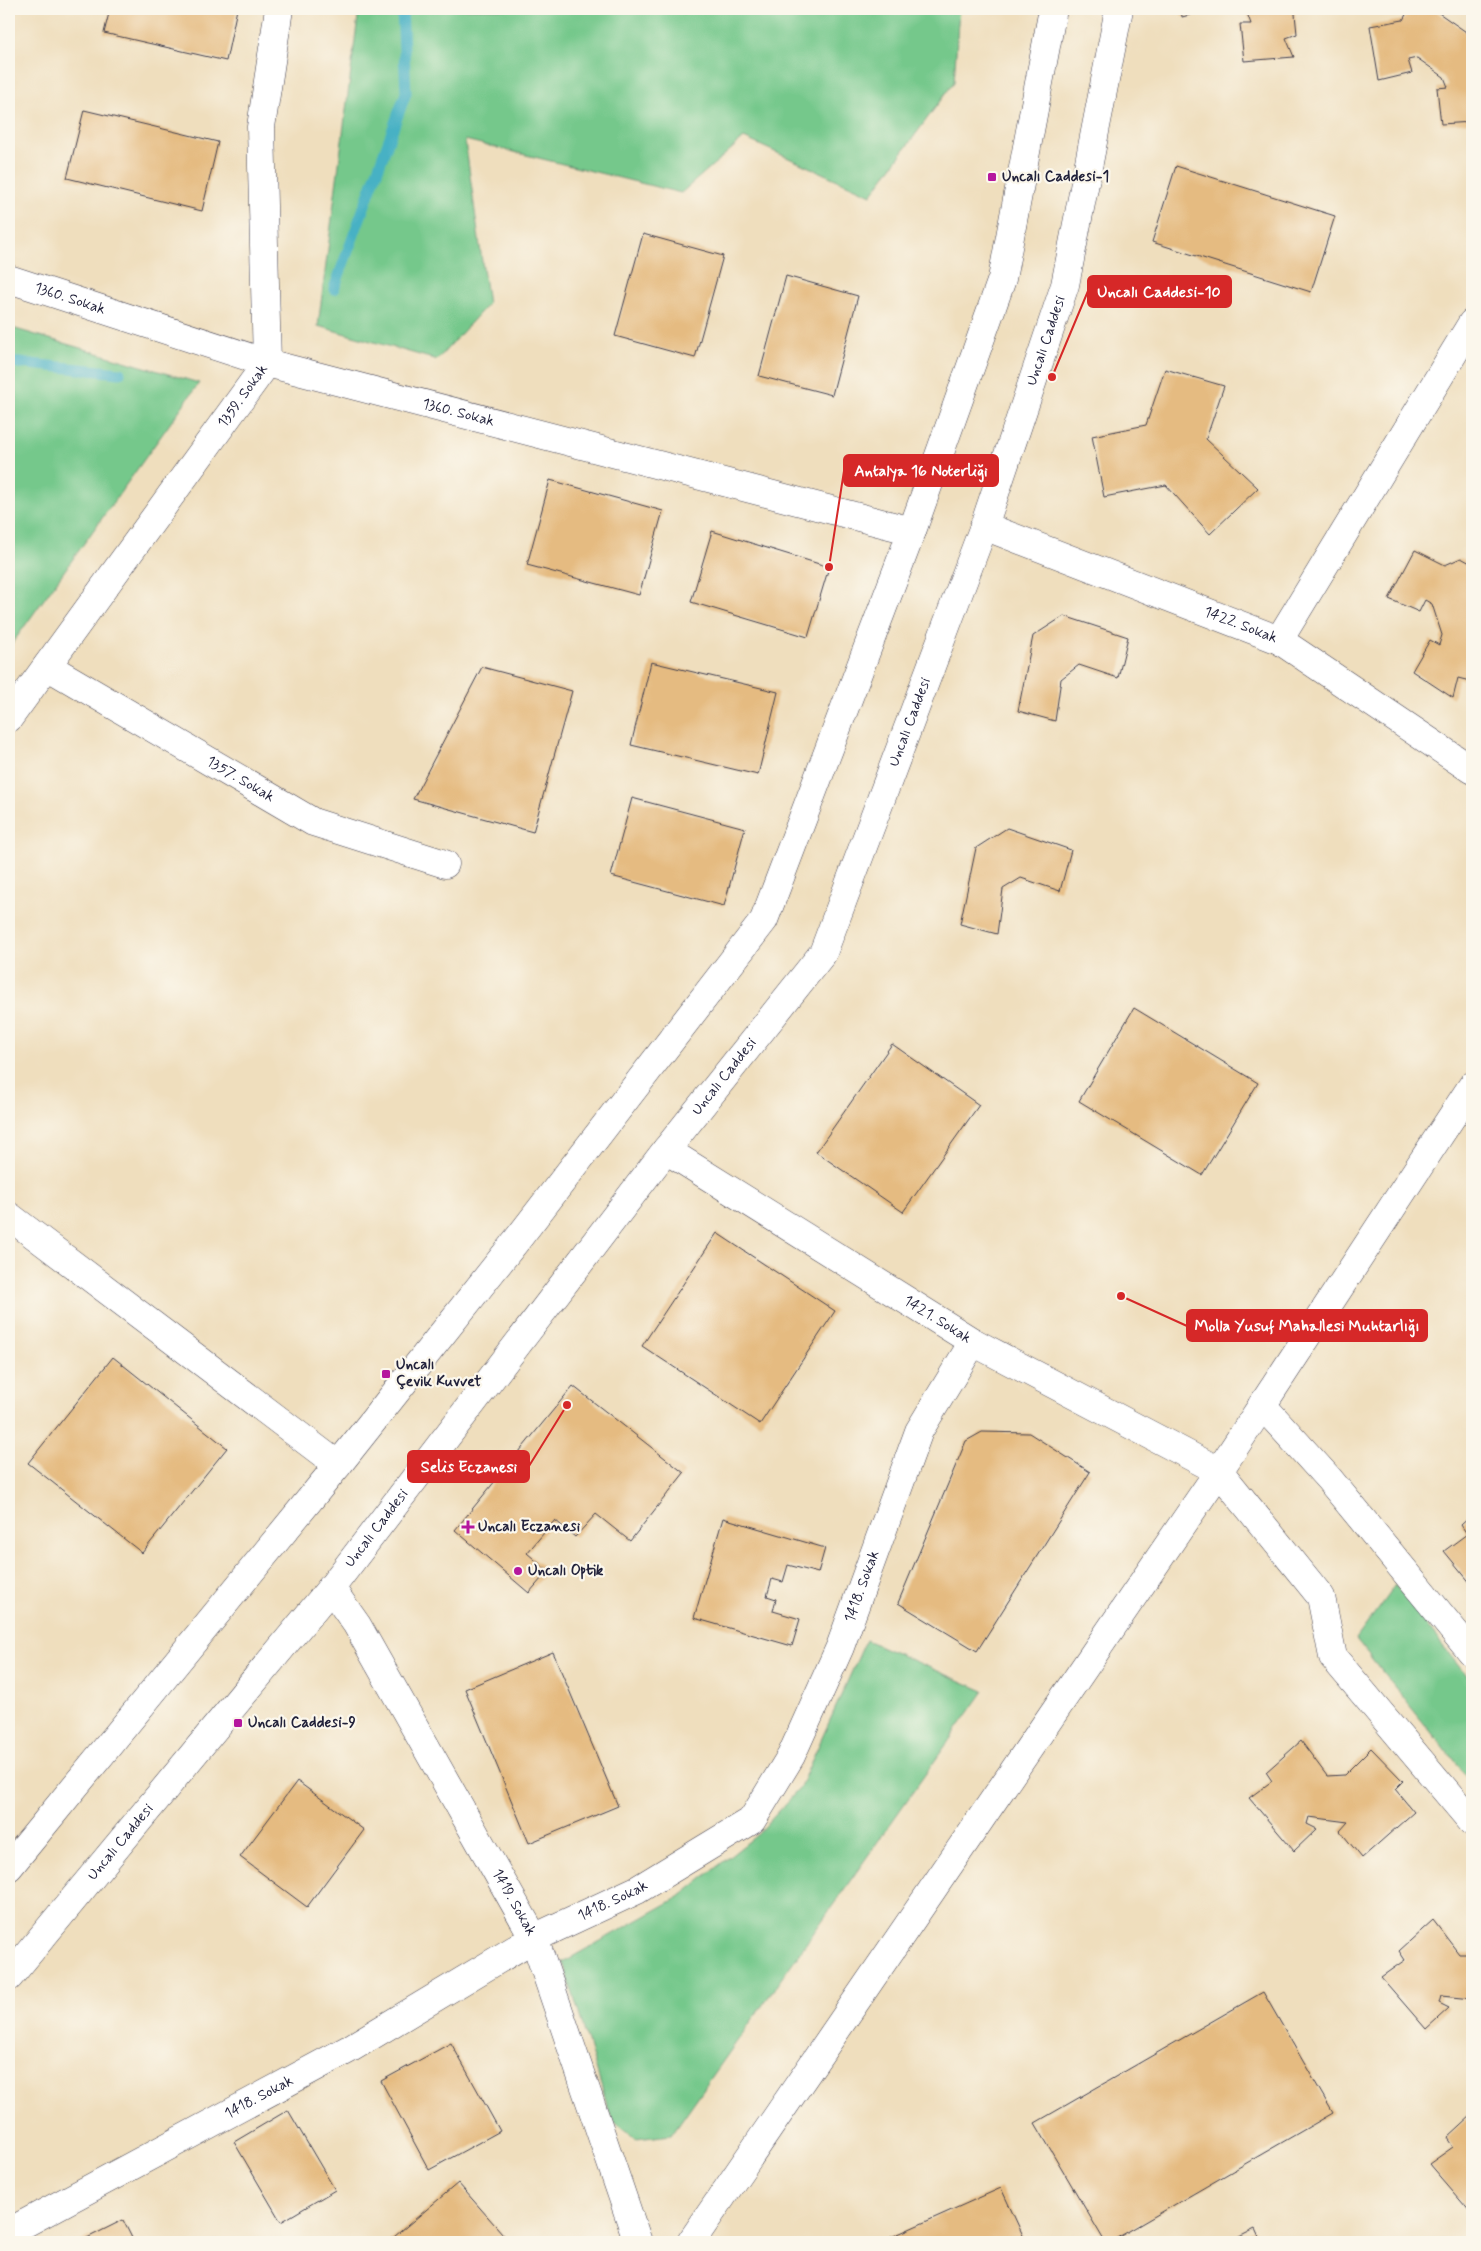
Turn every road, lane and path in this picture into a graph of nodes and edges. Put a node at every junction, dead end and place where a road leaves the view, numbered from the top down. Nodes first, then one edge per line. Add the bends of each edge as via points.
1 (280, 9) edge
2 (1053, 9) edge
3 (1119, 9) edge
4 (9, 279) edge
5 (1472, 323) edge
6 (267, 363) junction
7 (984, 526) junction
8 (912, 531) junction
9 (1279, 640) junction
10 (47, 666) junction
11 (9, 718) edge
12 (1472, 770) edge
13 (445, 864) dead end
14 (1469, 1099) edge
15 (666, 1150) junction
16 (9, 1216) edge
17 (973, 1342) junction
18 (1262, 1406) junction
19 (338, 1465) junction
20 (1218, 1471) junction
21 (331, 1588) junction
22 (1472, 1653) edge
23 (1472, 1822) edge
24 (9, 1867) edge
25 (534, 1938) junction
26 (9, 1977) edge
27 (9, 2232) edge
28 (638, 2242) edge
29 (691, 2242) edge

1 - 6 street, 1359. Sokak via 261,126
2 - 8 street via 1002,279
3 - 7 street, Uncalı Caddesi via 1065,285
4 - 6 street, 1360. Sokak
5 - 9 street
6 - 8 street, 1360. Sokak
6 - 10 street, 1359. Sokak
7 - 9 street, 1422. Sokak
7 - 15 street, Uncalı Caddesi via 823,953
8 - 19 street via 764,920 614,1116
9 - 12 street, 1422. Sokak
10 - 11 street, 1359. Sokak
10 - 13 street, 1357. Sokak via 313,822
14 - 18 street
15 - 17 street, 1421. Sokak
15 - 21 street, Uncalı Caddesi
16 - 19 street
17 - 20 street, 1421. Sokak
17 - 25 street, 1418. Sokak via 919,1431 840,1647 791,1756 752,1820 638,1890
18 - 20 street
18 - 22 street via 1329,1479
19 - 24 street
20 - 23 street via 1321,1597 1333,1657
20 - 29 street
21 - 25 street, 1419. Sokak via 357,1625
21 - 26 street, Uncalı Caddesi
25 - 27 street, 1418. Sokak via 352,2048
25 - 28 street, 1419. Sokak

